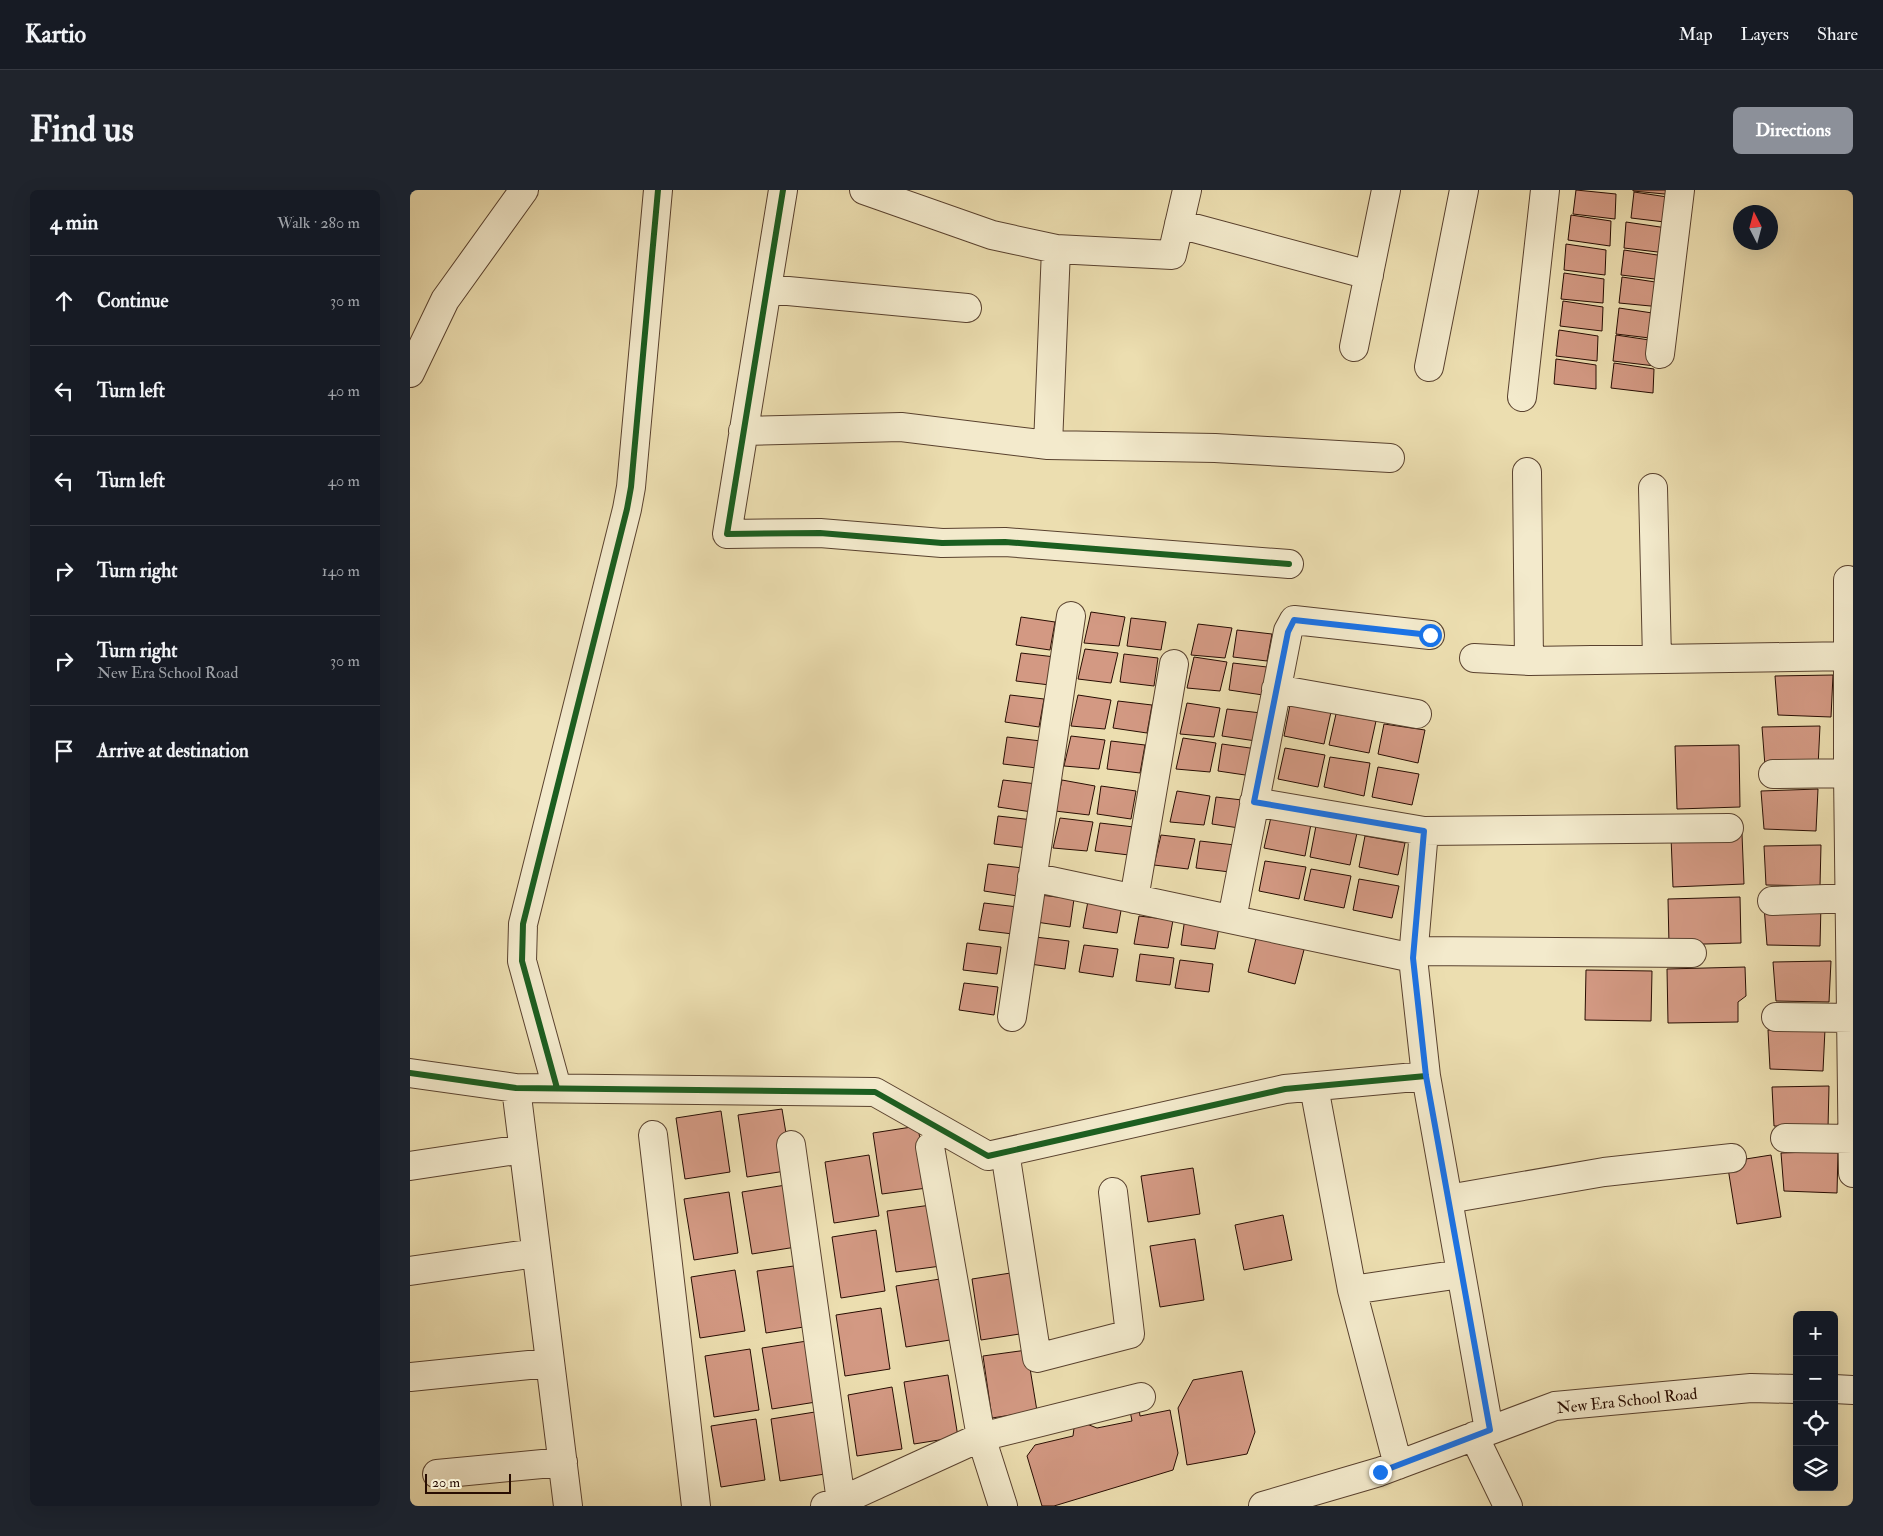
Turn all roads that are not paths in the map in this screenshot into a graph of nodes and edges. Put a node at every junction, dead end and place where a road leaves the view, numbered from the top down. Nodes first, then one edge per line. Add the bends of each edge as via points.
1 (524, 190) edge
2 (658, 190) edge
3 (783, 190) edge
4 (864, 190) edge
5 (1187, 190) edge
6 (1386, 190) edge
7 (1464, 190) edge
8 (1545, 190) edge
9 (1680, 190) edge
10 (1179, 224) junction
11 (1056, 249) junction
12 (1368, 275) junction
13 (767, 289) junction
14 (967, 308) dead end
15 (1354, 347) dead end
16 (1660, 354) dead end
17 (1429, 367) dead end
18 (410, 373) edge
19 (1522, 397) dead end
20 (744, 431) junction
21 (1048, 445) junction
22 (1390, 458) dead end
23 (1527, 472) dead end
24 (1653, 488) dead end
25 (1289, 564) dead end
26 (1848, 580) dead end
27 (1071, 616) dead end
28 (1430, 635) dead end
29 (1851, 656) edge
30 (1474, 658) dead end
31 (1657, 659) junction
32 (1529, 661) junction
33 (1174, 664) dead end
34 (1276, 689) junction
35 (1417, 714) dead end
36 (1850, 773) edge
37 (1774, 774) dead end
38 (1254, 802) junction
39 (1729, 828) dead end
40 (1424, 831) junction
41 (1032, 877) junction
42 (1134, 899) junction
43 (1851, 899) edge
44 (1772, 900) dead end
45 (1232, 920) junction
46 (1692, 953) dead end
47 (1413, 954) junction
48 (1012, 1017) dead end
49 (1776, 1017) dead end
50 (1852, 1018) edge
51 (410, 1073) edge
52 (1426, 1076) junction
53 (1314, 1087) junction
54 (516, 1088) junction
55 (557, 1088) junction
56 (653, 1135) dead end
57 (1785, 1138) dead end
58 (1852, 1139) edge
59 (791, 1145) dead end
60 (930, 1147) dead end
61 (523, 1149) junction
62 (1005, 1152) junction
63 (1732, 1158) dead end
64 (410, 1166) edge
65 (1853, 1173) edge
66 (1113, 1192) dead end
67 (1448, 1199) junction
68 (536, 1253) junction
69 (410, 1271) edge
70 (1461, 1274) junction
71 (1352, 1290) junction
72 (549, 1363) junction
73 (410, 1377) edge
74 (1793, 1389) edge
75 (1838, 1389) edge
76 (1853, 1390) edge
77 (1141, 1397) dead end
78 (1482, 1433) junction
79 (981, 1437) junction
80 (563, 1462) junction
81 (1398, 1465) junction
82 (437, 1474) dead end
83 (833, 1504) edge
84 (568, 1506) edge
85 (696, 1506) edge
86 (1003, 1506) edge
87 (1263, 1506) edge
88 (1508, 1506) edge

1 - 18 street via 445,300
2 - 55 street via 628,509 523,924 522,961
3 - 13 street
4 - 11 street via 992,234
5 - 10 street
6 - 12 street
7 - 17 street
8 - 19 street
9 - 16 street
10 - 11 street via 1172,255
10 - 12 street
11 - 21 street
12 - 15 street
13 - 14 street
13 - 20 street
20 - 21 street via 901,427
20 - 25 street via 727,534 820,533 942,543 1005,542
21 - 22 street via 1215,448
23 - 32 street
24 - 31 street
26 - 29 street
27 - 41 street
28 - 34 street via 1294,620 1288,632
29 - 31 street
29 - 36 street
30 - 32 street
31 - 32 street
33 - 42 street
34 - 35 street
34 - 38 street
36 - 37 street
36 - 43 street
38 - 40 street
38 - 45 street
39 - 40 street
40 - 47 street
41 - 42 street
41 - 48 street
42 - 45 street
43 - 44 street
43 - 50 street
45 - 47 street
46 - 47 street
47 - 52 street
49 - 50 street
50 - 58 street
51 - 54 street
52 - 53 street
52 - 67 street
53 - 62 street via 1285,1089
53 - 71 street
54 - 55 street
54 - 61 street
55 - 62 street via 875,1092 988,1156
56 - 85 street
57 - 58 street
58 - 65 street
59 - 83 street
60 - 79 street
61 - 64 street
61 - 68 street
62 - 66 street via 1037,1358 1130,1334
63 - 67 street via 1604,1172
67 - 70 street
68 - 69 street
68 - 72 street
70 - 71 street
70 - 78 street
71 - 81 street
72 - 73 street
72 - 80 street
74 - 78 street, New Era School Road via 1751,1388 1556,1406
75 - 76 street
77 - 79 street
78 - 81 street, New Era School Road
78 - 88 street
79 - 83 street
79 - 86 street
80 - 82 street
80 - 84 street
81 - 87 street, New Era School Road

